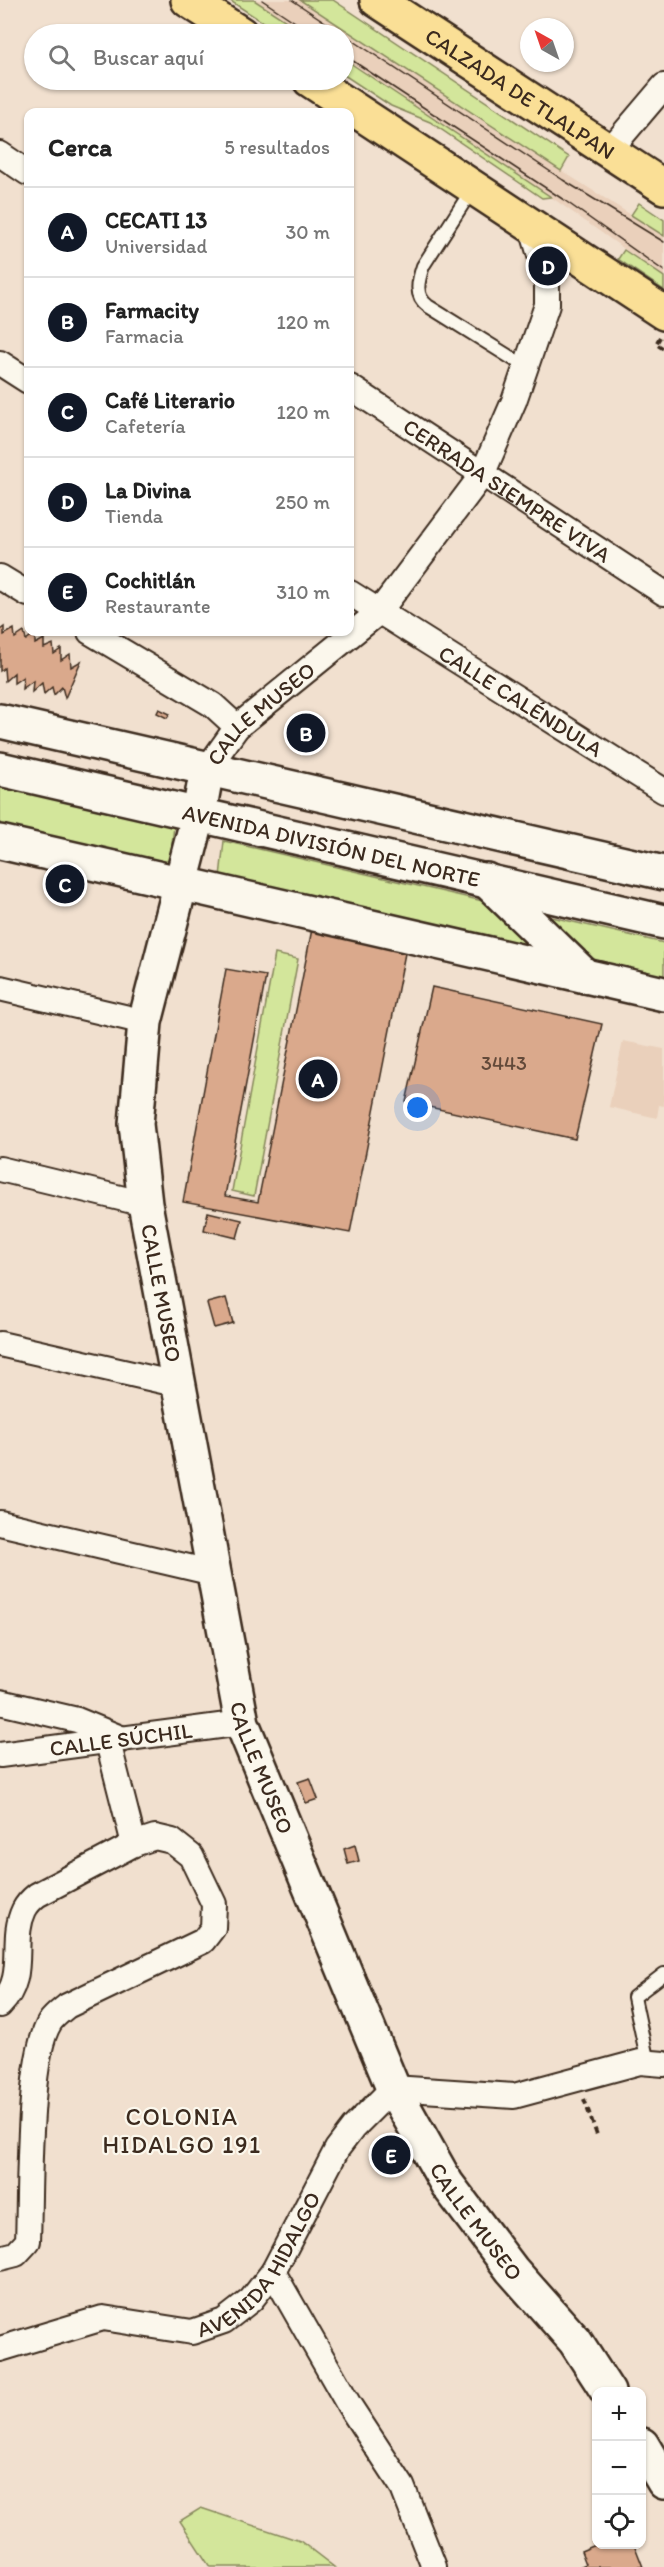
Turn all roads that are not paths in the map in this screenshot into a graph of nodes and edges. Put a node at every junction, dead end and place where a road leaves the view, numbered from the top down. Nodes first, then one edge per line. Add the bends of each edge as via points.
1 (188, 0) edge
2 (377, 0) edge
3 (225, 24) edge
4 (664, 86) edge
5 (325, 90) edge
6 (353, 108) edge
7 (354, 109) edge
8 (608, 152) junction
9 (0, 153) edge
10 (24, 169) edge
11 (474, 187) junction
12 (664, 187) edge
13 (531, 225) junction
14 (660, 328) edge
15 (0, 363) edge
16 (526, 367) junction
17 (24, 378) edge
18 (354, 390) edge
19 (482, 475) junction
20 (0, 577) edge
21 (24, 592) edge
22 (664, 594) edge
23 (354, 596) edge
24 (379, 612) junction
25 (354, 632) edge
26 (97, 636) edge
27 (349, 636) edge
28 (0, 721) edge
29 (237, 727) junction
30 (0, 769) edge
31 (207, 769) junction
32 (664, 790) edge
33 (199, 813) junction
34 (0, 842) edge
35 (664, 873) edge
36 (486, 880) junction
37 (181, 884) junction
38 (664, 922) edge
39 (585, 976) junction
40 (0, 988) edge
41 (664, 994) edge
42 (145, 1022) junction
43 (0, 1169) edge
44 (145, 1204) junction
45 (0, 1344) edge
46 (180, 1385) junction
47 (0, 1523) edge
48 (214, 1572) junction
49 (0, 1702) edge
50 (242, 1723) junction
51 (115, 1740) junction
52 (0, 1755) edge
53 (134, 1844) junction
54 (664, 1974) edge
55 (0, 2005) edge
56 (656, 2064) edge
57 (393, 2088) junction
58 (0, 2258) edge
59 (273, 2272) junction
60 (0, 2349) edge
61 (605, 2387) edge
62 (646, 2452) edge
63 (664, 2482) edge
64 (434, 2567) edge

1 - 3 highway
2 - 8 highway, CALZADA DE TLALPAN
4 - 8 street
5 - 6 highway
7 - 11 highway
8 - 12 highway, CALZADA DE TLALPAN
9 - 10 street
11 - 13 highway
11 - 16 lane via 423,266 418,293 423,303
13 - 14 highway
13 - 16 street, CALLE MUSEO via 548,292
15 - 17 street
16 - 19 street, CALLE MUSEO
18 - 19 street, CERRADA SIEMPRE VIVA
19 - 22 street, CERRADA SIEMPRE VIVA
19 - 24 street, CALLE MUSEO
20 - 21 street
23 - 24 street, CALLE CALÉNDULA
24 - 25 street, CALLE MUSEO
24 - 32 street, CALLE CALÉNDULA
26 - 29 street via 213,705
27 - 29 street, CALLE MUSEO
28 - 31 street, AVENIDA DIVISIÓN DEL NORTE
29 - 31 street, CALLE MUSEO
30 - 33 street, AVENIDA DIVISIÓN DEL NORTE
31 - 33 street, CALLE MUSEO
31 - 35 street, AVENIDA DIVISIÓN DEL NORTE
33 - 36 street, AVENIDA DIVISIÓN DEL NORTE
33 - 37 street, CALLE MUSEO
34 - 37 street
36 - 38 street, AVENIDA DIVISIÓN DEL NORTE
36 - 39 street
37 - 39 street
37 - 42 street, CALLE MUSEO
39 - 41 street
40 - 42 street
42 - 44 street, CALLE MUSEO via 136,1124
43 - 44 street
44 - 46 street, CALLE MUSEO
45 - 46 street
46 - 48 street, CALLE MUSEO
47 - 48 street
48 - 50 street, CALLE MUSEO
49 - 51 street via 77,1720
50 - 51 street, CALLE SÚCHIL
50 - 57 street, CALLE MUSEO
51 - 52 street, CALLE SÚCHIL
51 - 53 street
53 - 55 street via 37,1895 25,1908 19,1926 18,1972
53 - 58 street via 155,1837 172,1841 191,1857 214,1904 213,1928 202,1941 67,2006 50,2021 35,2082 28,2241 16,2254
54 - 56 lane via 634,1997
56 - 57 street via 640,2062 514,2096
57 - 59 street, AVENIDA HIDALGO via 337,2149
57 - 61 street, CALLE MUSEO via 447,2184 512,2270 575,2341
59 - 60 street, AVENIDA HIDALGO via 251,2300 224,2321 200,2330 103,2318
59 - 64 street via 349,2405 402,2486
62 - 63 street

